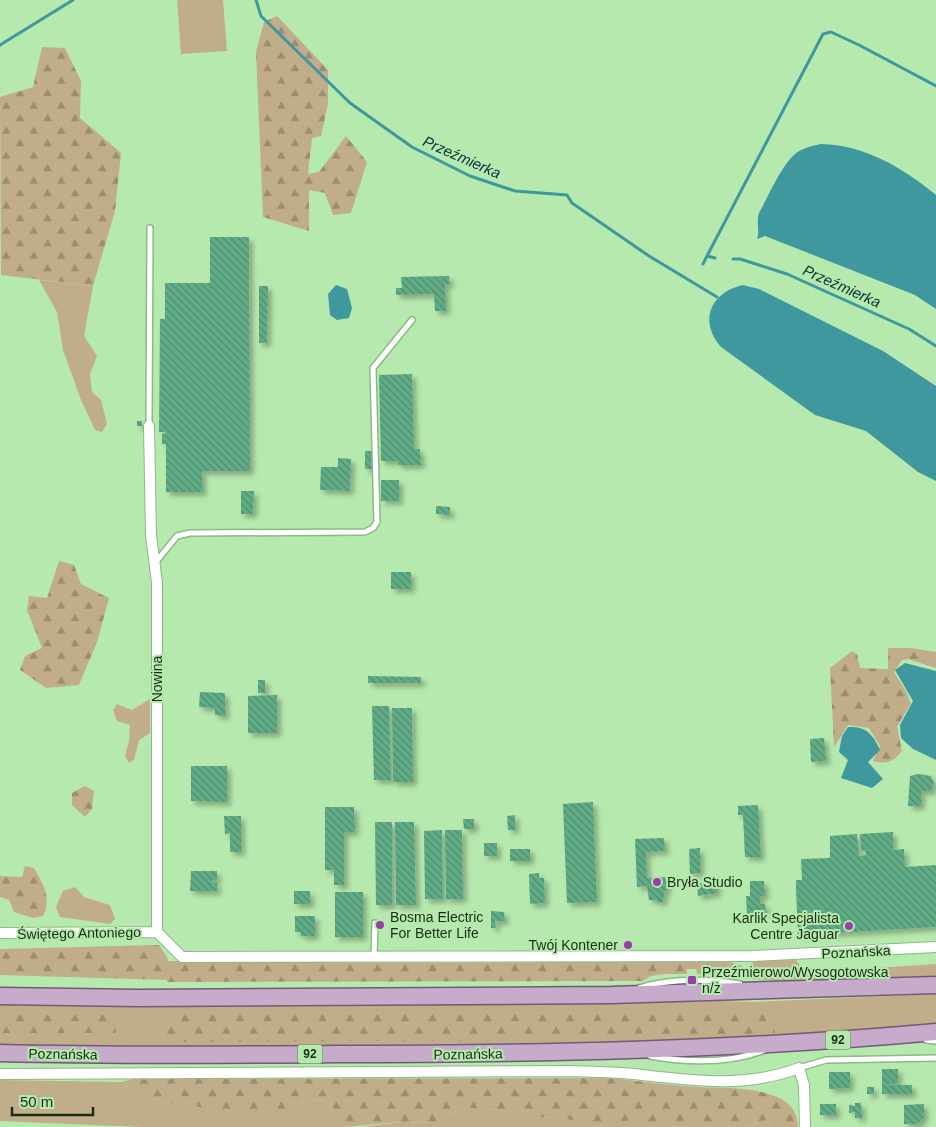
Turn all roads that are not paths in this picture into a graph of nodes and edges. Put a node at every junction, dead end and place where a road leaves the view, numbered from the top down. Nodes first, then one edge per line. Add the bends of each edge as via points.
1 (150, 228) dead end
2 (412, 320) dead end
3 (149, 426) joint
4 (154, 564) junction
5 (375, 923) dead end
6 (157, 932) junction
7 (0, 933) edge
8 (936, 947) edge
9 (374, 957) junction
10 (936, 985) edge
11 (0, 996) edge
12 (936, 1032) edge
13 (891, 1036) junction
14 (936, 1041) edge
15 (0, 1053) edge
16 (936, 1058) edge
17 (799, 1068) junction
18 (0, 1074) edge
19 (805, 1127) edge

1 - 3 lane
2 - 4 lane via 373,368 377,522 373,528 365,532 177,536
3 - 4 street, Nowina via 150,535
4 - 6 street, Nowina via 157,583
5 - 9 lane
6 - 7 street, Świętego Antoniego
6 - 9 street, Poznańska via 182,957
8 - 9 street, Poznańska via 752,956
10 - 11 main road via 611,995
12 - 13 main road, Poznańska / 92
13 - 14 lane
13 - 15 main road, Poznańska / 92 via 620,1051 183,1056
16 - 17 lane via 826,1060
17 - 18 street via 758,1080 736,1082 572,1071
17 - 19 street via 804,1085

